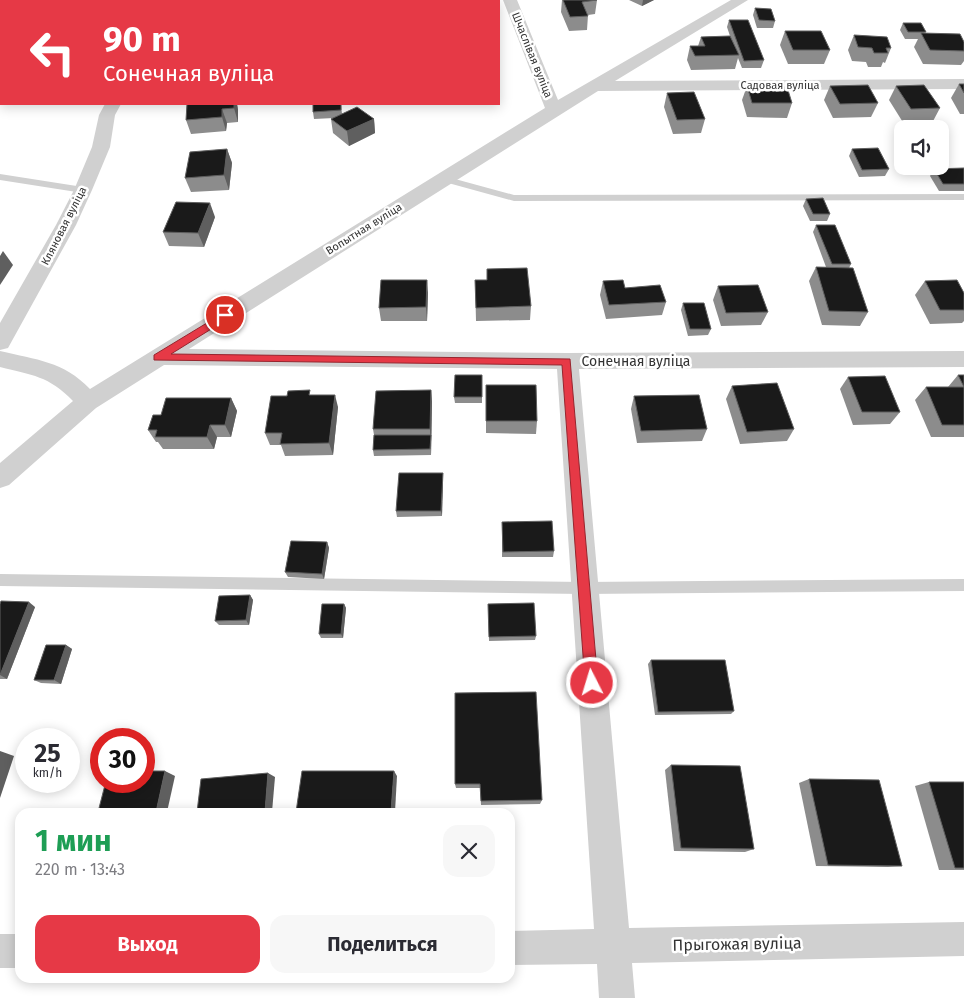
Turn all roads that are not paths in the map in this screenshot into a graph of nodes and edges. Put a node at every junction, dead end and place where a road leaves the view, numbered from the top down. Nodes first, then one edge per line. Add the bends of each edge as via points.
1 (510, 0) edge
2 (742, 0) edge
3 (964, 84) edge
4 (596, 86) junction
5 (112, 105) edge
6 (554, 110) junction
7 (0, 177) edge
8 (444, 179) junction
9 (83, 190) junction
10 (964, 197) edge
11 (0, 342) edge
12 (158, 357) junction
13 (0, 359) edge
14 (964, 360) edge
15 (567, 361) junction
16 (88, 402) junction
17 (0, 478) edge
18 (0, 580) edge
19 (964, 585) edge
20 (583, 588) junction
21 (964, 939) edge
22 (615, 947) junction
23 (515, 948) edge
24 (0, 951) edge
25 (15, 951) edge
26 (618, 998) edge

1 - 6 street, Шчаслівая вуліца
2 - 4 street, Вопытная вуліца
3 - 4 street, Садовая вуліца
4 - 6 street, Вопытная вуліца
5 - 9 street, Кляновая вуліца via 107,115 101,147
6 - 8 street, Вопытная вуліца
7 - 9 lane
8 - 10 lane via 514,198
8 - 12 street, Вопытная вуліца
9 - 11 street, Кляновая вуліца
12 - 15 street, Сонечная вуліца
12 - 16 street, Вопытная вуліца
13 - 16 street via 45,370 67,380
14 - 15 street, Сонечная вуліца
15 - 20 street
16 - 17 street, Вопытная вуліца
18 - 20 lane
19 - 20 lane
20 - 22 street
21 - 22 street, Прыгожая вуліца
22 - 23 street, Прыгожая вуліца
22 - 26 street
24 - 25 street

